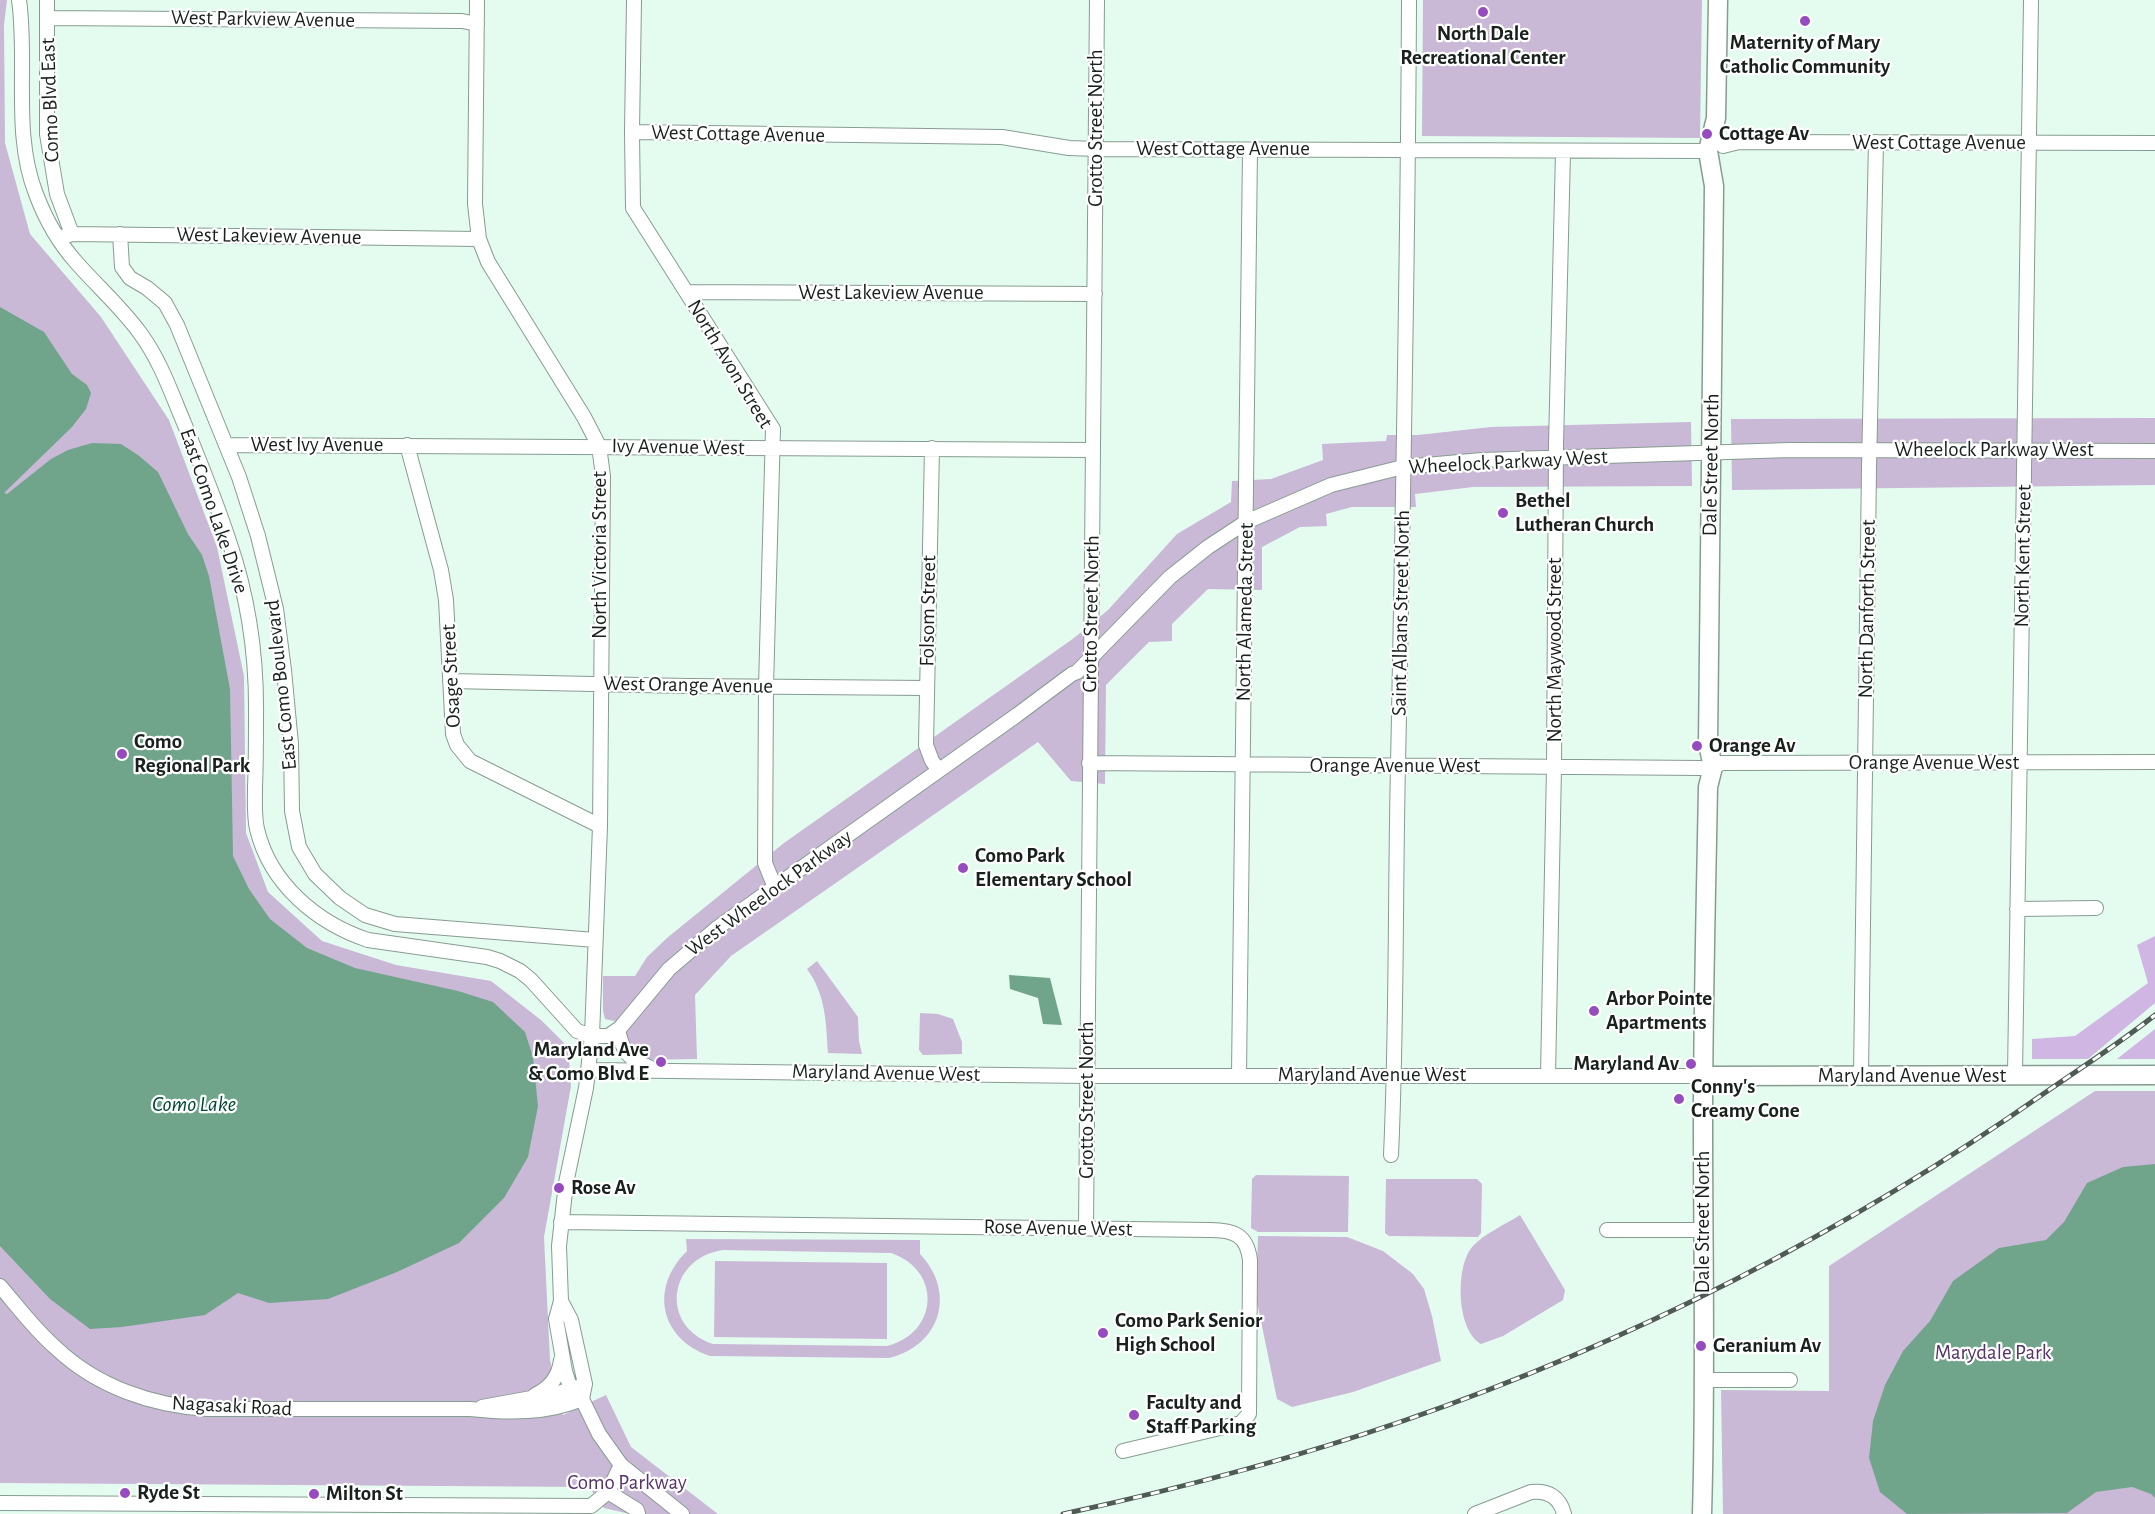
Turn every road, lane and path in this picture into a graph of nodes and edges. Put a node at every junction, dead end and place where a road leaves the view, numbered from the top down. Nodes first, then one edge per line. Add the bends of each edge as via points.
1 (19, 0) edge
2 (47, 0) edge
3 (477, 0) edge
4 (634, 0) edge
5 (1097, 0) edge
6 (1409, 0) edge
7 (1718, 0) edge
8 (2031, 0) edge
9 (48, 18) junction
10 (477, 24) junction
11 (632, 132) junction
12 (1876, 142) junction
13 (2028, 144) junction
14 (2155, 144) edge
15 (1097, 149) junction
16 (1716, 149) junction
17 (1250, 150) junction
18 (1408, 150) junction
19 (1563, 152) junction
20 (120, 234) junction
21 (66, 236) junction
22 (479, 239) junction
23 (687, 292) junction
24 (1095, 294) junction
25 (406, 445) junction
26 (226, 446) junction
27 (599, 446) junction
28 (773, 448) junction
29 (932, 448) junction
30 (1093, 450) junction
31 (2025, 450) junction
32 (1869, 451) junction
33 (2155, 451) edge
34 (1711, 452) junction
35 (1557, 458) junction
36 (1403, 467) junction
37 (1246, 522) junction
38 (1091, 660) junction
39 (450, 681) junction
40 (600, 683) junction
41 (766, 687) junction
42 (926, 688) junction
43 (957, 758) joint
44 (2155, 762) edge
45 (1089, 763) junction
46 (1864, 763) junction
47 (2019, 763) junction
48 (1243, 764) junction
49 (1398, 766) junction
50 (1554, 767) junction
51 (1707, 768) junction
52 (939, 770) junction
53 (600, 826) junction
54 (774, 885) junction
55 (2096, 908) dead end
56 (2017, 909) junction
57 (595, 940) junction
58 (618, 1030) junction
59 (592, 1036) junction
60 (589, 1070) junction
61 (656, 1070) junction
62 (1239, 1074) junction
63 (1394, 1075) junction
64 (2015, 1075) junction
65 (2155, 1075) edge
66 (1088, 1076) junction
67 (1548, 1076) junction
68 (1704, 1076) junction
69 (1861, 1076) junction
70 (1391, 1155) dead end
71 (561, 1222) junction
72 (1086, 1228) junction
73 (1607, 1230) dead end
74 (1705, 1230) junction
75 (0, 1286) edge
76 (561, 1300) junction
77 (562, 1355) junction
78 (1704, 1380) junction
79 (1790, 1380) dead end
80 (577, 1394) junction
81 (528, 1398) junction
82 (470, 1409) junction
83 (1124, 1451) dead end
84 (621, 1464) junction
85 (608, 1492) junction
86 (0, 1503) edge
87 (96, 1509) edge
88 (215, 1509) edge
89 (334, 1509) edge
90 (470, 1509) edge
91 (638, 1514) edge
92 (682, 1514) edge
93 (1475, 1514) edge
94 (1564, 1514) edge
95 (1702, 1514) edge

1 - 21 street, East Como Lake Drive via 25,146 36,194
2 - 9 street, Como Blvd East
3 - 10 street, North Victoria Street
4 - 11 street, North Avon Street
5 - 15 street, Grotto Street North
6 - 18 street, Saint Albans Street North
7 - 16 main road, Dale Street North
8 - 13 street, North Kent Street
9 - 10 street, West Parkview Avenue
9 - 21 street, Como Blvd East via 47,134
10 - 22 street, North Victoria Street via 475,204
11 - 15 street, West Cottage Avenue via 1002,137
11 - 23 street, North Avon Street via 633,208
12 - 13 street, West Cottage Avenue
12 - 16 street, West Cottage Avenue via 1739,142
12 - 32 street, North Danforth Street
13 - 14 street, West Cottage Avenue
13 - 31 street, North Kent Street
15 - 17 street, West Cottage Avenue
15 - 24 street, Grotto Street North
16 - 19 street, West Cottage Avenue
16 - 34 main road, Dale Street North
17 - 18 street, West Cottage Avenue
17 - 37 street, North Alameda Street
18 - 19 street, West Cottage Avenue
18 - 36 street, Saint Albans Street North
19 - 35 street, North Maywood Street
20 - 21 street, West Lakeview Avenue
20 - 22 street, West Lakeview Avenue
20 - 26 street, East Como Boulevard via 122,267 130,278 165,303
21 - 59 street, East Como Lake Drive via 73,259 123,311 153,352 229,540 253,639 256,828 281,880 314,913 352,934 383,943 487,957 510,966 531,980 577,1031
22 - 27 street, North Victoria Street via 488,262
23 - 24 street, West Lakeview Avenue
23 - 28 street, North Avon Street via 773,429
24 - 30 street, Grotto Street North
25 - 26 street, West Ivy Avenue
25 - 27 street, Ivy Avenue West
25 - 39 street, Osage Street via 441,570
26 - 57 street, East Como Boulevard via 258,536 276,609 291,744 292,811 299,847 315,874 365,915 395,924
27 - 28 street, Ivy Avenue West
27 - 40 street, North Victoria Street via 603,476
28 - 29 street, Ivy Avenue West
28 - 41 street, North Avon Street
29 - 30 street, Ivy Avenue West
29 - 42 street, Folsom Street
30 - 38 street, Grotto Street North
31 - 32 street, Wheelock Parkway West
31 - 33 street, Wheelock Parkway West
31 - 47 street, North Kent Street
32 - 34 street, Wheelock Parkway West
32 - 46 street, North Danforth Street
34 - 35 street, Wheelock Parkway West
34 - 51 main road, Dale Street North
35 - 36 street, Wheelock Parkway West
35 - 50 street, North Maywood Street
36 - 37 street, Wheelock Parkway West via 1331,485
36 - 49 street, Saint Albans Street North
37 - 38 street, Wheelock Parkway West via 1170,577
37 - 48 street, North Alameda Street
38 - 43 street, Wheelock Parkway West
38 - 45 street, Grotto Street North
39 - 40 street, West Orange Avenue
39 - 53 street, Osage Street via 453,734 470,761
40 - 41 street, West Orange Avenue
40 - 53 street, North Victoria Street
41 - 42 street, West Orange Avenue
41 - 54 street, North Avon Street via 765,863
42 - 52 street, Folsom Street via 926,746
43 - 52 street, West Wheelock Parkway
44 - 47 street, Orange Avenue West
45 - 48 street, Orange Avenue West
45 - 66 street, Grotto Street North
46 - 47 street, Orange Avenue West
46 - 51 street, Orange Avenue West via 1722,764
46 - 69 street, North Danforth Street
47 - 56 street, North Kent Street
48 - 49 street, Orange Avenue West
48 - 62 street, North Alameda Street
49 - 50 street, Orange Avenue West
49 - 63 street, Saint Albans Street North
50 - 51 street, Orange Avenue West
50 - 67 street, North Maywood Street
51 - 68 main road, Dale Street North
52 - 54 street, West Wheelock Parkway
53 - 57 street, North Victoria Street
54 - 58 street, West Wheelock Parkway via 669,969
55 - 56 street
56 - 64 street, North Kent Street
57 - 59 street, North Victoria Street
58 - 59 street via 608,1036
58 - 61 street via 628,1056
59 - 60 street, North Victoria Street
60 - 61 street, Maryland Avenue West
60 - 71 street
61 - 66 street, Maryland Avenue West
62 - 63 street, Maryland Avenue West
62 - 66 street, Maryland Avenue West
63 - 67 street, Maryland Avenue West
63 - 70 street, Saint Albans Street North
64 - 65 main road, Maryland Avenue West
64 - 69 main road, Maryland Avenue West
66 - 72 street, Grotto Street North
67 - 68 street, Maryland Avenue West
68 - 69 main road, Maryland Avenue West
68 - 74 main road, Dale Street North
71 - 72 street, Rose Avenue West
71 - 76 street
72 - 83 street, Rose Avenue West via 1210,1230 1233,1233 1249,1248 1249,1414 1241,1423
73 - 74 street
74 - 78 main road, Dale Street North
75 - 82 street, Nagasaki Road via 70,1361 100,1380 152,1401 208,1409
76 - 77 street via 556,1319
76 - 80 street via 571,1320 585,1384
77 - 80 street
77 - 81 street via 553,1382
78 - 79 street
78 - 95 main road, Dale Street North
80 - 81 street
80 - 82 street via 562,1407 543,1410
80 - 84 street
81 - 82 street
84 - 85 street
84 - 92 street
85 - 90 street via 591,1506
85 - 91 street
86 - 87 street
87 - 88 street
88 - 89 street
89 - 90 street
93 - 94 street via 1539,1491 1553,1495

